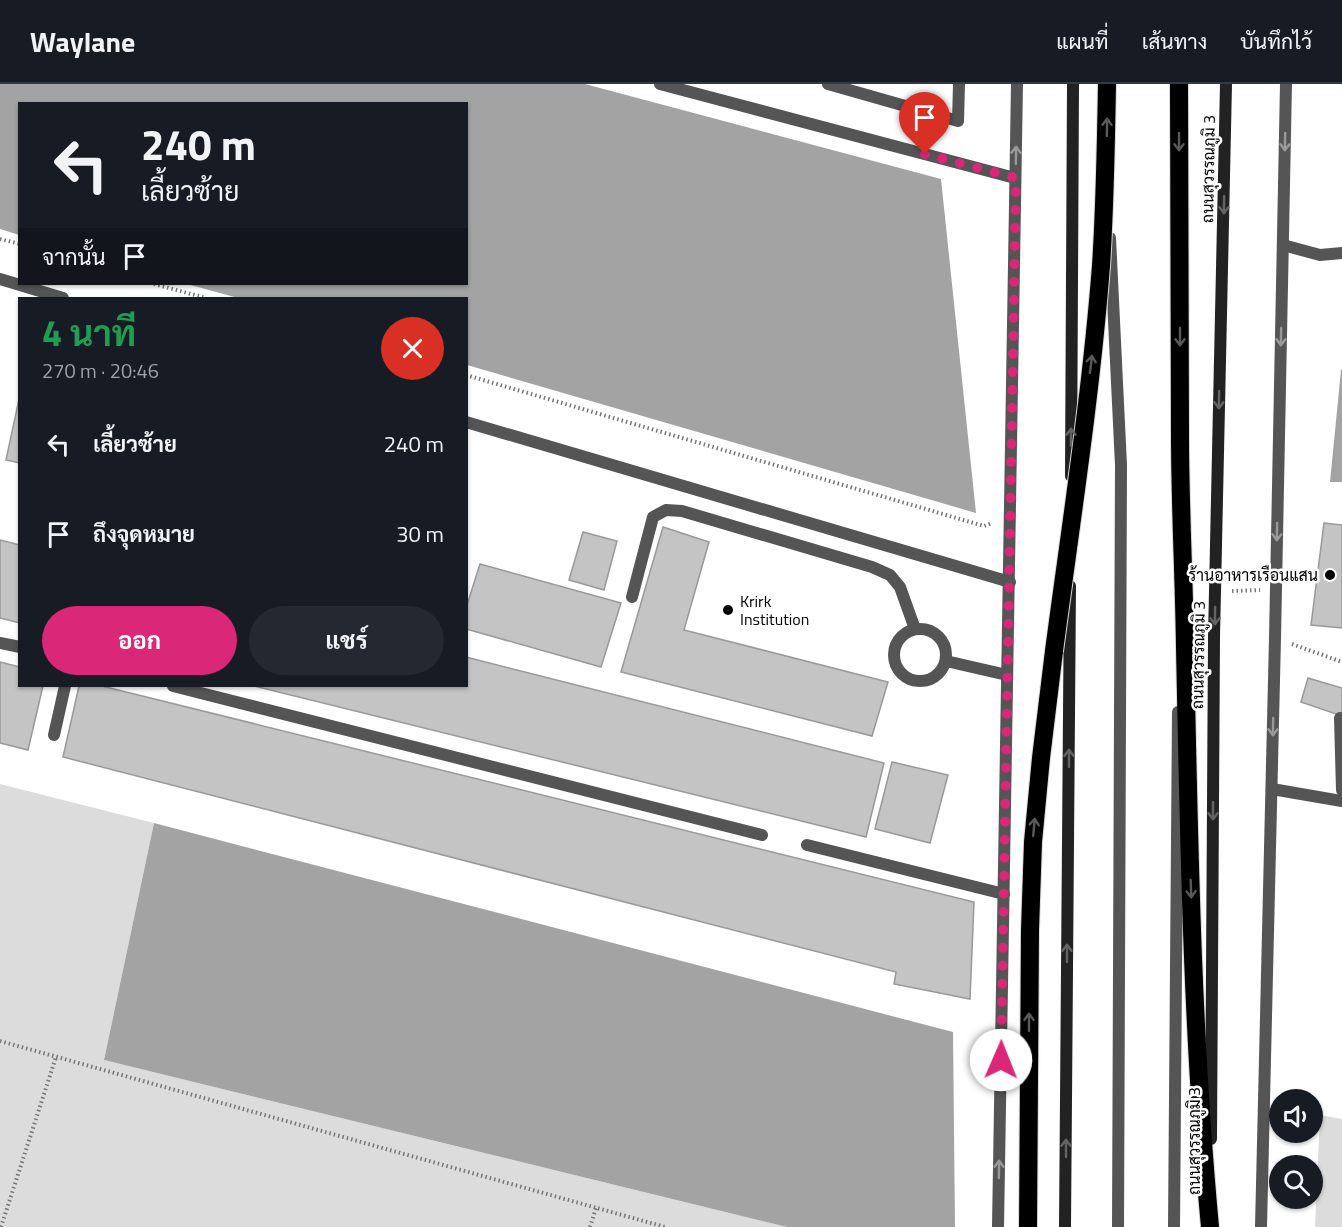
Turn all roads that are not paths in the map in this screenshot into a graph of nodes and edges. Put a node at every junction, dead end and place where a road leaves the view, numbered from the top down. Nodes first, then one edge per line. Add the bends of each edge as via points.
1 (660, 84) edge
2 (828, 84) edge
3 (959, 84) edge
4 (1017, 84) edge
5 (1073, 84) edge
6 (1107, 84) edge
7 (1179, 84) edge
8 (1226, 84) edge
9 (1286, 84) edge
10 (1106, 164) junction
11 (1016, 178) junction
12 (1283, 245) junction
13 (1342, 253) edge
14 (0, 279) edge
15 (18, 284) edge
16 (20, 285) edge
17 (60, 297) edge
18 (468, 423) edge
19 (1180, 438) junction
20 (1010, 582) junction
21 (632, 597) dead end
22 (915, 629) junction
23 (0, 642) edge
24 (18, 646) edge
25 (946, 661) junction
26 (1007, 675) junction
27 (65, 687) edge
28 (177, 687) edge
29 (1340, 718) dead end
30 (54, 735) dead end
31 (1272, 789) junction
32 (1342, 790) edge
33 (1342, 801) edge
34 (762, 835) dead end
35 (807, 845) dead end
36 (1004, 894) junction
37 (998, 1227) edge
38 (1028, 1227) edge
39 (1065, 1227) edge
40 (1118, 1227) edge
41 (1174, 1227) edge
42 (1210, 1227) edge
43 (1261, 1227) edge

1 - 11 street
2 - 3 street via 958,121
11 -> 4 street
39 -> 5 main road
10 -> 6 highway, bridge
7 -> 19 highway
8 -> 42 main road, ถนนสุวรรณภูมิ 3 via 1215,591
9 -> 12 street
38 -> 10 highway, bridge via 1033,842 1092,361
10 - 40 street, bridge via 1121,465
11 - 20 street
12 - 13 street via 1320,255
12 -> 31 street
14 - 15 street
16 - 17 street
18 - 20 street
19 - 41 street
19 -> 42 highway via 1195,1015
20 - 26 street
21 - 22 street via 654,516 666,510 682,511 890,575 900,587
22 - 25 street via 933,631 939,637
22 - 25 street via 896,645 894,654 899,670 912,680 921,681 937,675
23 - 24 street
25 - 26 street
26 - 36 street
27 - 30 street
28 - 34 street
29 - 32 street
31 - 33 street
31 - 43 street
35 - 36 street
37 -> 36 street

